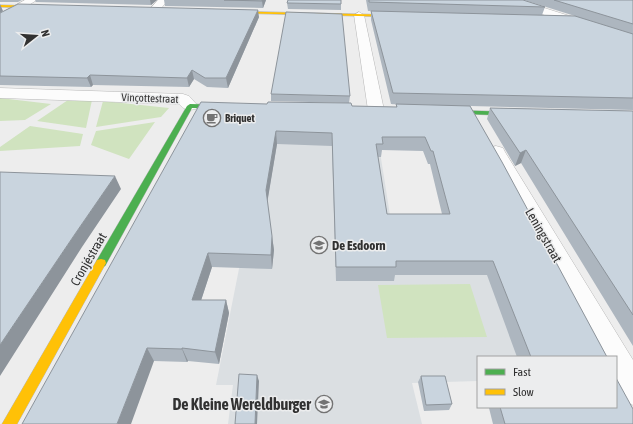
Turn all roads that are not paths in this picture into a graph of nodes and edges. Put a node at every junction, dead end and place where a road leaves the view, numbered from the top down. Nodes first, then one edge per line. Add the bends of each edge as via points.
1 (32, 0) edge
2 (163, 0) edge
3 (509, 0) edge
4 (0, 6) edge
5 (21, 6) junction
6 (54, 7) edge
7 (150, 10) joint
8 (170, 10) edge
9 (217, 12) edge
10 (359, 15) junction
11 (406, 17) edge
12 (0, 19) edge
13 (546, 21) edge
14 (575, 21) junction
15 (620, 23) edge
16 (591, 26) junction
17 (633, 40) edge
18 (0, 94) edge
19 (190, 106) junction
20 (234, 107) edge
21 (375, 110) edge
22 (436, 112) edge
23 (474, 113) junction
24 (529, 114) edge
25 (613, 356) edge
26 (617, 362) edge
27 (633, 389) edge
28 (9, 424) edge

1 - 5 street
2 - 7 street
3 - 14 street
4 - 5 street
5 - 6 street
5 - 12 street
7 - 8 street
9 - 10 street
10 - 11 street
10 - 21 street
13 - 14 street
14 - 16 street
15 - 16 street
16 - 17 street
18 - 19 street, Vinçottestraat via 183,99
19 - 20 street, Vinçottestraat
19 - 28 street, Cronjéstraat
22 - 23 street
23 - 24 street
23 - 25 street, Leningstraat
26 - 27 street

